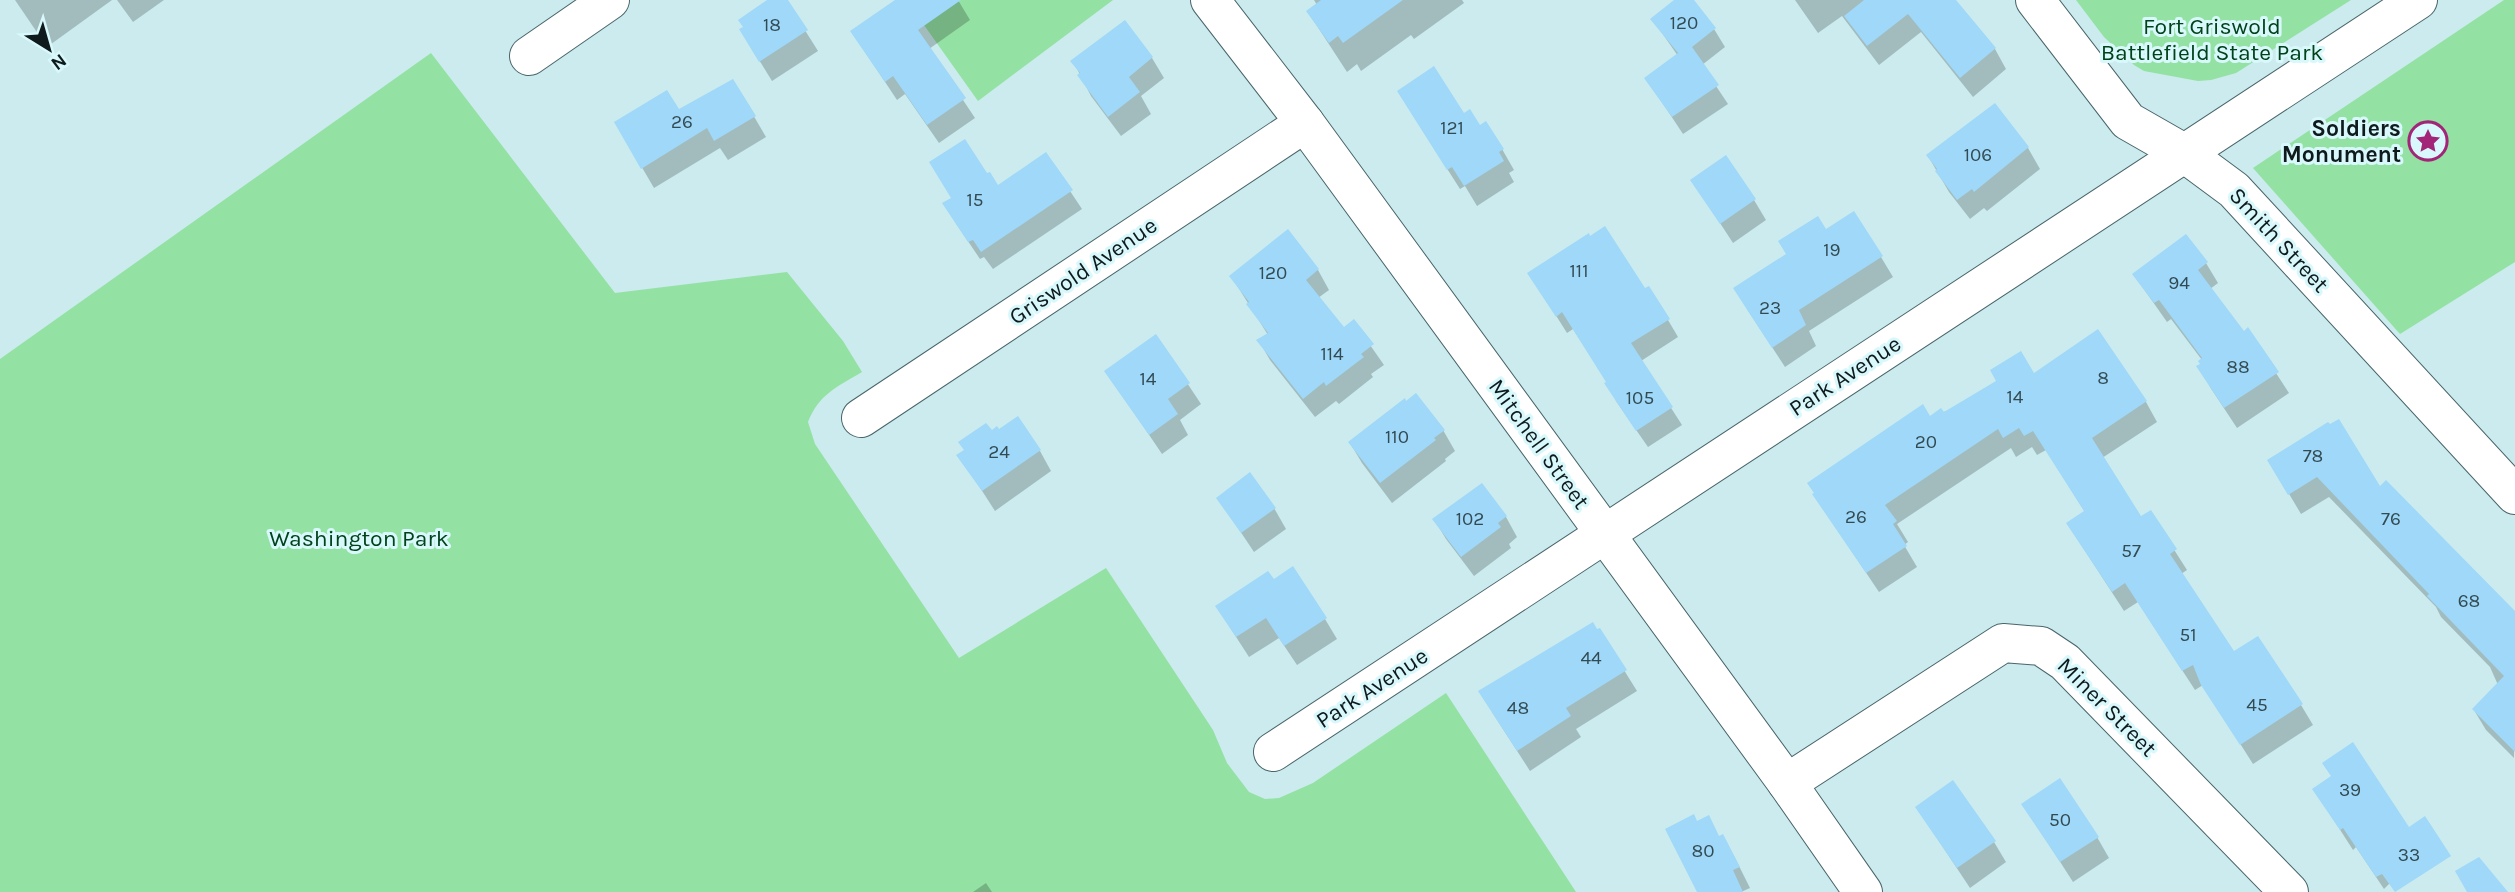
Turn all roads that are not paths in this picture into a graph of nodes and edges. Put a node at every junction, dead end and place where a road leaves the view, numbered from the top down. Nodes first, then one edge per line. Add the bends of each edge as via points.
1 (610, 0) edge
2 (1210, 0) edge
3 (2035, 0) edge
4 (2418, 0) edge
5 (529, 56) dead end
6 (1305, 123) junction
7 (2184, 153) junction
8 (861, 418) dead end
9 (2515, 495) edge
10 (1605, 535) junction
11 (1273, 752) dead end
12 (1787, 783) junction
13 (1863, 892) edge
14 (2289, 892) edge

1 - 5 street
2 - 6 street, Mitchell Street
3 - 7 street, Smith Street via 2128,121
4 - 7 street, Park Avenue
6 - 8 street, Griswold Avenue
6 - 10 street, Mitchell Street
7 - 9 street, Smith Street via 2234,190
7 - 10 street, Park Avenue
10 - 11 street, Park Avenue
10 - 12 street, Mitchell Street
12 - 13 street, Mitchell Street
12 - 14 street, Miner Street via 2003,643 2041,646 2065,662

